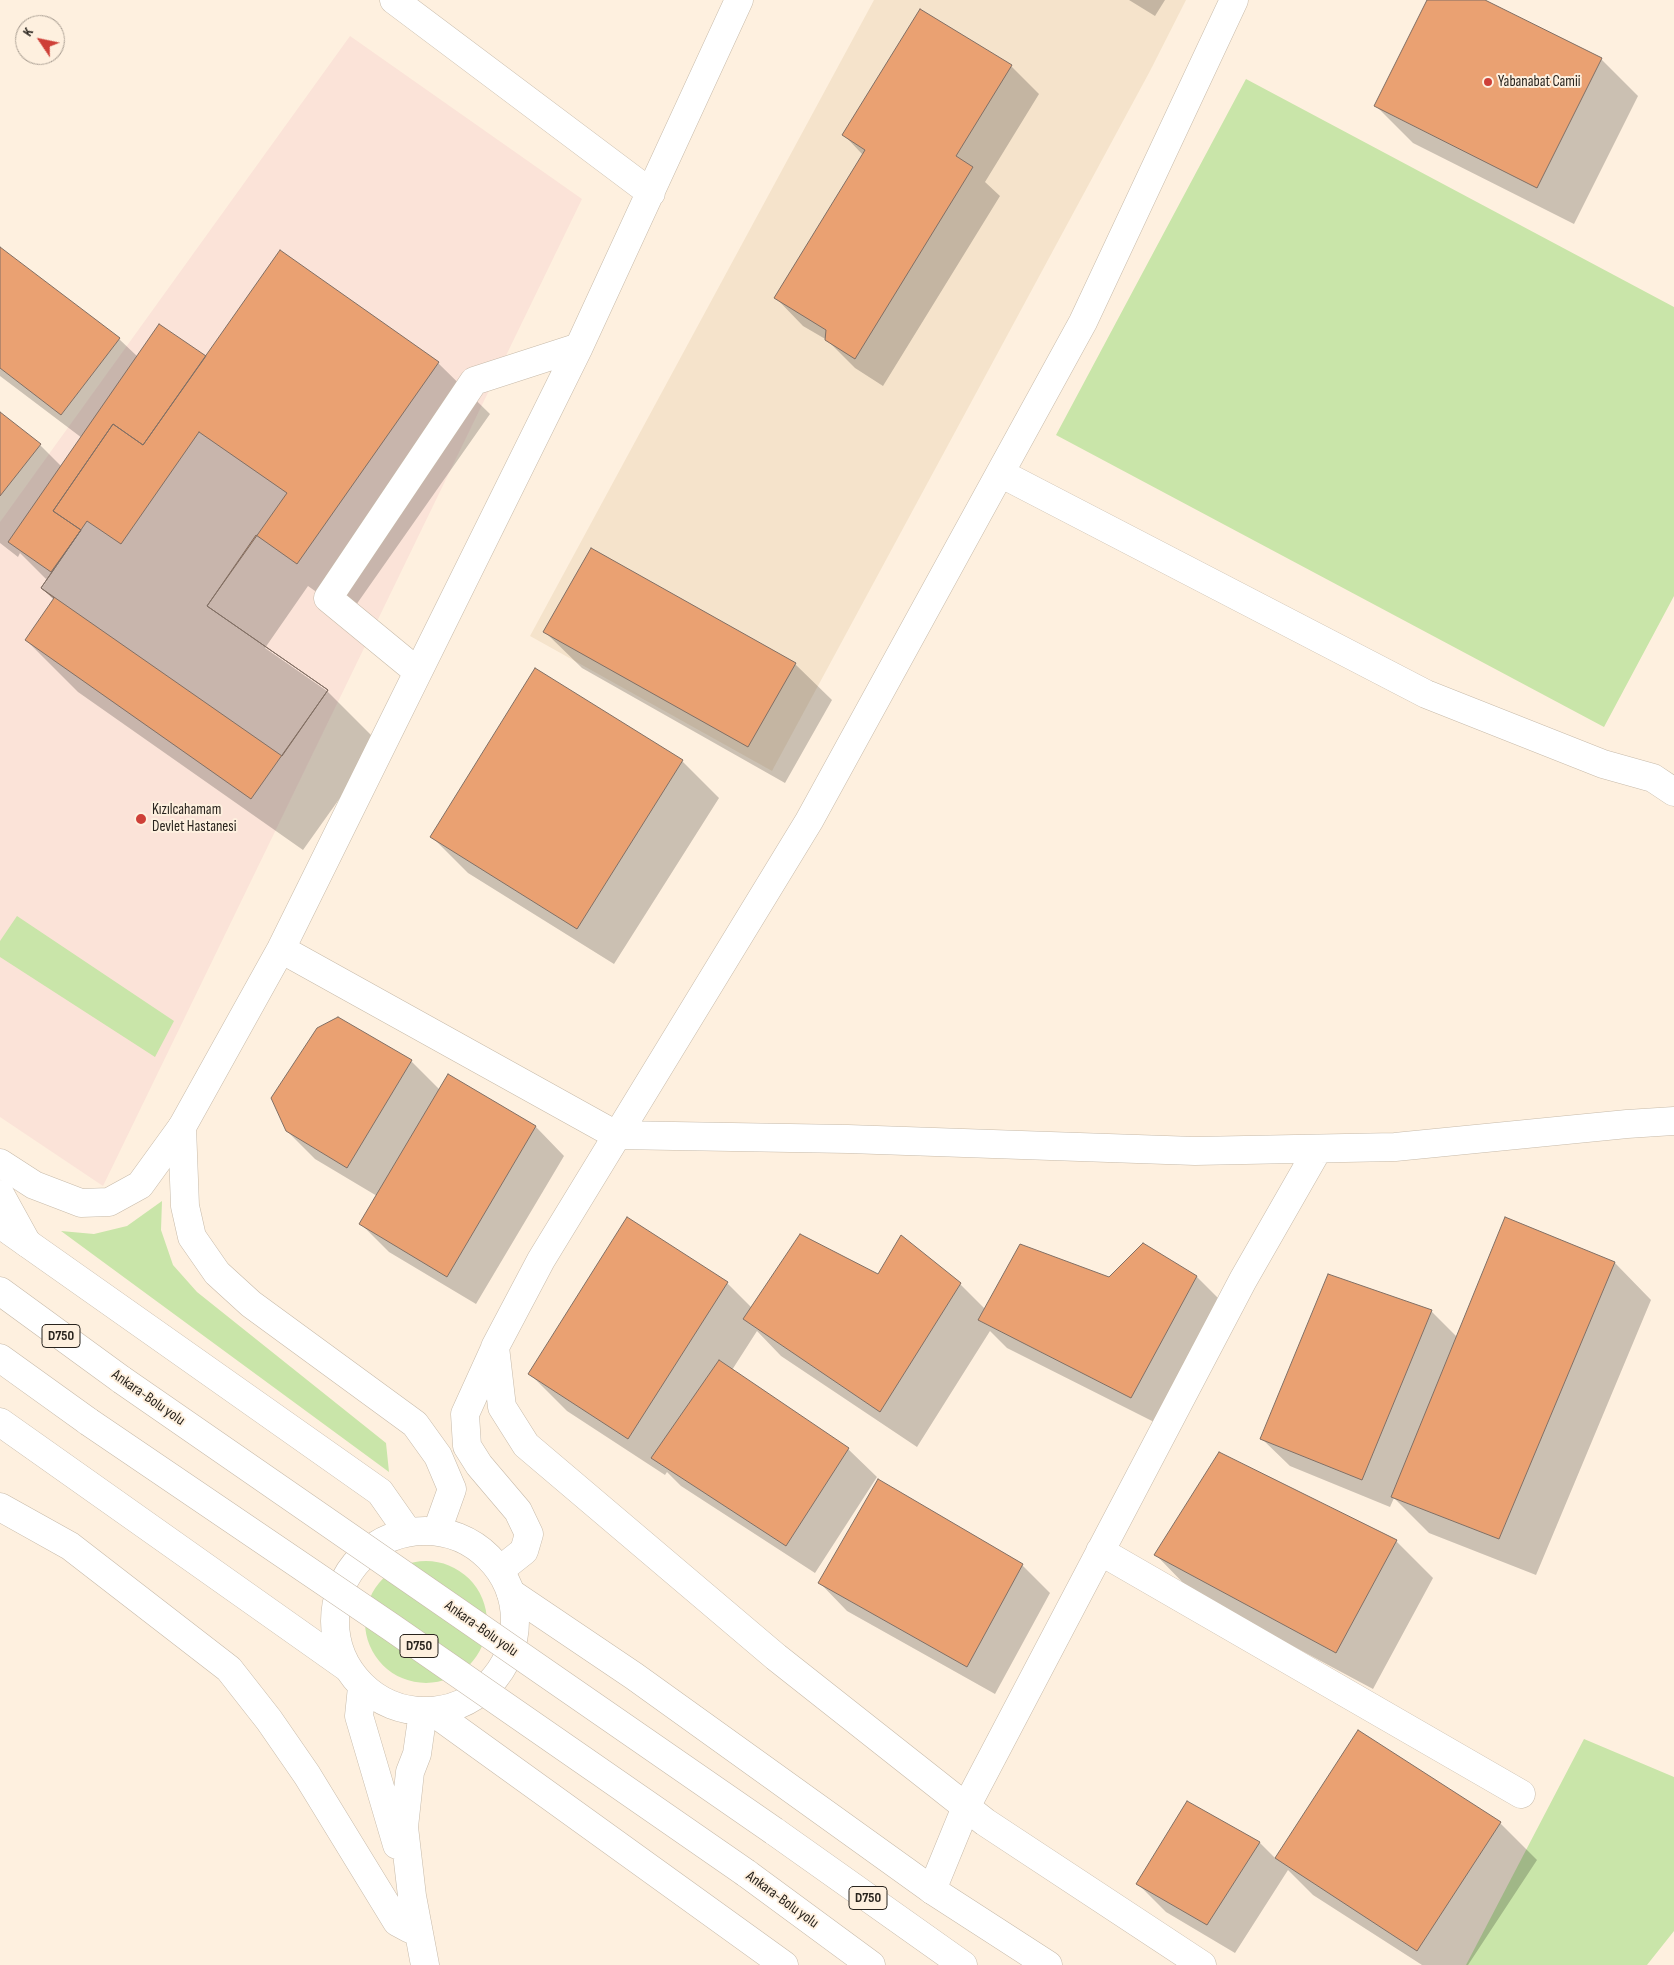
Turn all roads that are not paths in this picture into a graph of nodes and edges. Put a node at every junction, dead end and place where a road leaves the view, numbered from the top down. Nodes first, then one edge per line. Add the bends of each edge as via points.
1 (394, 0) edge
2 (739, 0) edge
3 (1234, 0) edge
4 (651, 193) junction
5 (579, 347) junction
6 (1000, 473) junction
7 (418, 672) junction
8 (1674, 792) edge
9 (281, 949) junction
10 (1674, 1121) edge
11 (182, 1127) junction
12 (616, 1136) junction
13 (1318, 1148) junction
14 (0, 1163) edge
15 (0, 1194) edge
16 (0, 1224) edge
17 (27, 1243) junction
18 (0, 1291) edge
19 (495, 1348) junction
20 (0, 1358) edge
21 (0, 1422) edge
22 (0, 1507) edge
23 (437, 1531) junction
24 (408, 1532) junction
25 (1100, 1551) junction
26 (506, 1581) junction
27 (354, 1676) junction
28 (428, 1712) junction
29 (1521, 1794) dead end
30 (966, 1807) junction
31 (932, 1890) junction
32 (412, 1896) junction
33 (418, 1929) junction
34 (425, 1965) edge
35 (784, 1965) edge
36 (871, 1965) edge
37 (963, 1965) edge
38 (1048, 1965) edge
39 (1202, 1965) edge

1 - 4 main road
2 - 4 main road
3 - 6 main road via 1083,322
4 - 5 main road
5 - 7 main road
5 - 7 main road via 474,381 328,598
6 - 8 main road via 1426,694 1603,764 1653,778
6 - 12 main road via 809,821
7 - 9 main road
9 - 11 main road
9 - 12 main road
10 - 13 main road via 1395,1147
11 - 14 main road via 140,1185 109,1202 81,1203 34,1185
11 - 23 main road via 185,1206 192,1238 217,1273 251,1304 415,1424 438,1456 452,1489
12 - 13 main road via 848,1139 1195,1152
12 - 19 main road via 541,1260
13 - 25 main road via 1243,1280
15 - 17 main road
16 - 17 main road
17 - 24 main road via 380,1492
18 - 37 main road, Ankara-Bolu yolu / D750, bridge via 122,1380
19 - 26 main road via 465,1414 467,1446 518,1511 529,1534 524,1551
19 - 30 main road via 502,1407 526,1445 776,1657
20 - 36 main road, Ankara-Bolu yolu / D750, bridge via 746,1873
21 - 27 main road
22 - 33 main road via 70,1546 230,1669 307,1775 397,1922
23 - 24 main road
23 - 26 main road via 461,1538 483,1551
24 - 27 main road via 381,1542 358,1559 342,1583 335,1611 336,1639
25 - 29 main road
25 - 30 main road
26 - 28 main road via 516,1620 512,1646 501,1671 483,1691 460,1705
26 - 31 main road
27 - 28 main road via 382,1702
27 - 32 main road via 358,1716
28 - 32 main road via 410,1772 404,1827
28 - 35 main road
30 - 31 main road
30 - 39 main road
31 - 38 main road
32 - 33 main road
33 - 34 main road

